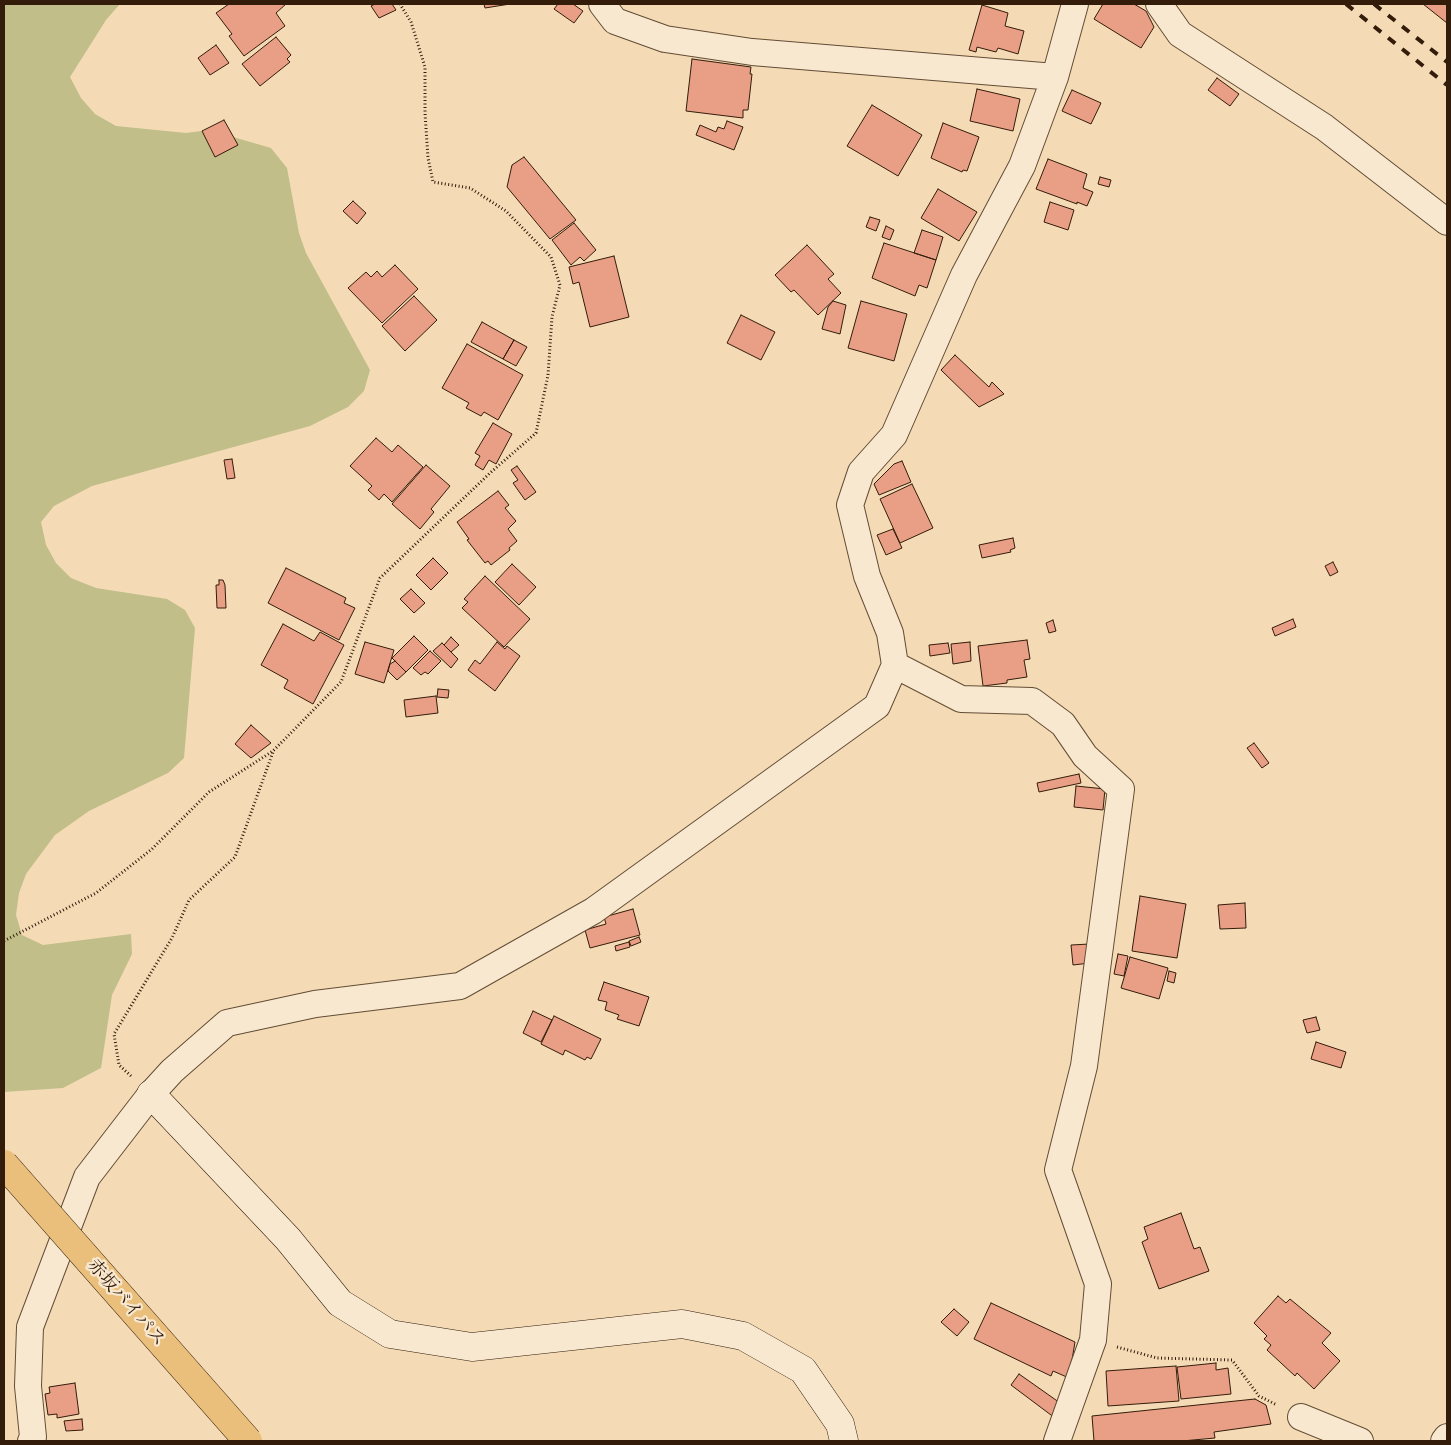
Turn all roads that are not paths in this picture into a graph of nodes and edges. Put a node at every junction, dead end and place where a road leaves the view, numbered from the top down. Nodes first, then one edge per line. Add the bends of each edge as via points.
1 (602, 4) edge
2 (1075, 4) edge
3 (1159, 4) edge
4 (1055, 77) junction
5 (1447, 222) edge
6 (895, 665) junction
7 (151, 1094) junction
8 (4, 1164) edge
9 (1301, 1417) road end
10 (1447, 1437) edge
11 (1350, 1439) edge
12 (32, 1441) edge
13 (248, 1441) edge
14 (844, 1441) edge
15 (1057, 1441) edge
16 (1444, 1441) edge

1 - 4 street via 615,21 665,39 752,52
2 - 4 street
3 - 5 street via 1180,34 1324,127
4 - 6 street via 1022,166 964,274 894,435 861,472 850,505 867,576 890,632
6 - 7 street via 876,706 593,912 460,986 316,1004 228,1023 172,1070
6 - 15 street via 961,699 1032,701 1063,724 1085,756 1121,789 1084,1066 1058,1170 1098,1284 1093,1340
7 - 12 street via 87,1177 30,1327 28,1386
7 - 14 street via 288,1239 340,1303 390,1334 472,1347 682,1324 743,1336 803,1370 840,1424
8 - 13 highway, 赤坂バイパス, bridge
9 - 11 street
10 - 16 street

